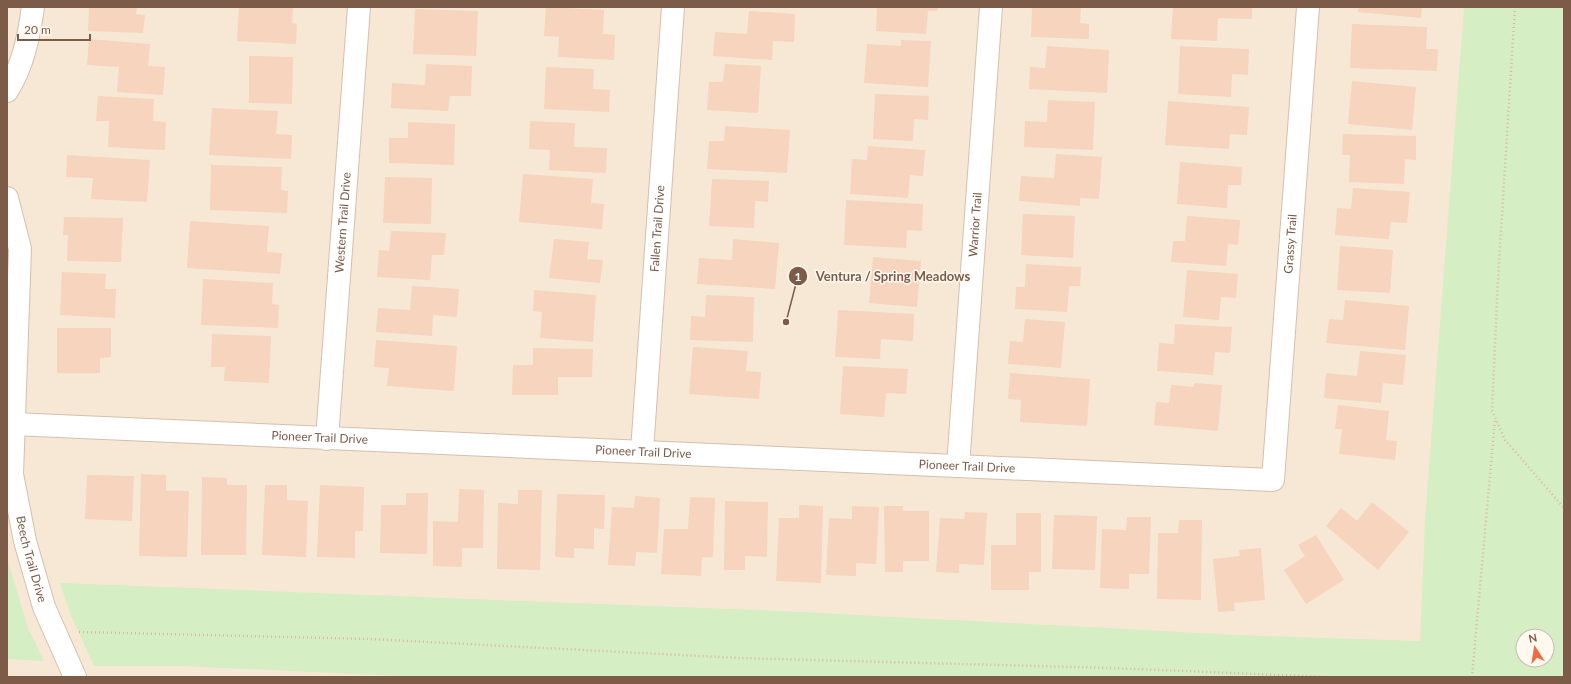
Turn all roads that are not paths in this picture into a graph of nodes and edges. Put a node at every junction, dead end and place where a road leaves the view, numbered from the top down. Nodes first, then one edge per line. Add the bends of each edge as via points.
1 (33, 7) edge
2 (359, 7) edge
3 (673, 7) edge
4 (991, 7) edge
5 (1308, 7) edge
6 (7, 91) edge
7 (7, 198) edge
8 (13, 424) junction
9 (327, 439) junction
10 (642, 451) junction
11 (958, 466) junction
12 (1273, 480) joint
13 (75, 677) edge

1 - 6 street via 28,40
2 - 9 street, Western Trail Drive
3 - 10 street, Fallen Trail Drive
4 - 11 street, Warrior Trail
5 - 12 street, Grassy Trail
7 - 8 street, Beech Trail Drive via 20,249
8 - 9 street, Pioneer Trail Drive
8 - 13 street, Beech Trail Drive via 12,474 24,541 44,607
9 - 10 street, Pioneer Trail Drive
10 - 11 street, Pioneer Trail Drive
11 - 12 street, Pioneer Trail Drive

